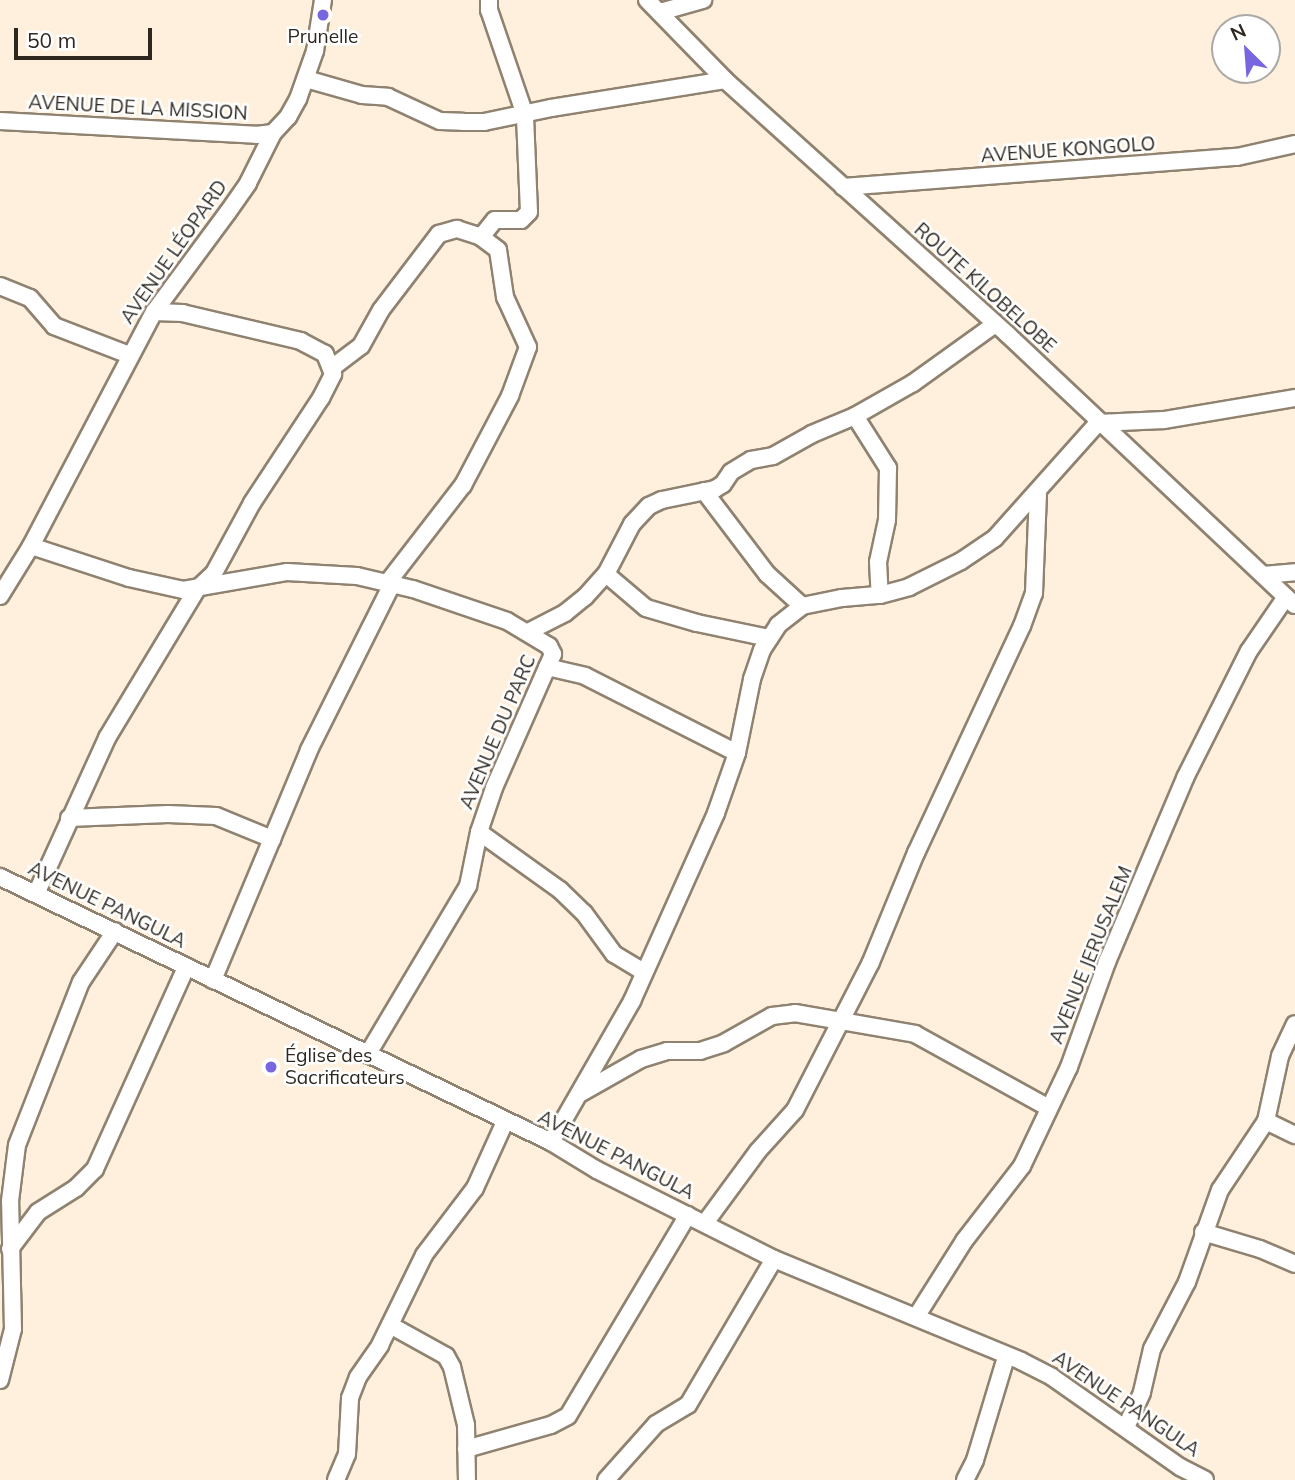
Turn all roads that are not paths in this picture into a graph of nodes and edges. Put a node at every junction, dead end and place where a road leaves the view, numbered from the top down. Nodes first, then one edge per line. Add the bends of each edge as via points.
1 (323, 0) edge
2 (489, 0) edge
3 (647, 0) edge
4 (703, 0) edge
5 (660, 12) junction
6 (306, 79) junction
7 (725, 80) junction
8 (525, 115) junction
9 (0, 121) edge
10 (273, 133) junction
11 (1295, 144) edge
12 (843, 187) junction
13 (481, 237) junction
14 (0, 286) edge
15 (154, 312) junction
16 (995, 324) junction
17 (128, 355) junction
18 (333, 367) junction
19 (1295, 398) edge
20 (855, 416) junction
21 (1098, 423) junction
22 (704, 491) junction
23 (1038, 494) junction
24 (31, 546) junction
25 (1295, 572) edge
26 (606, 574) junction
27 (1263, 575) junction
28 (390, 583) junction
29 (197, 589) junction
30 (880, 595) junction
31 (0, 596) edge
32 (1290, 601) edge
33 (802, 606) junction
34 (528, 632) junction
35 (769, 638) junction
36 (547, 667) junction
37 (737, 753) junction
38 (69, 818) junction
39 (479, 832) junction
40 (272, 839) junction
41 (0, 877) edge
42 (36, 894) junction
43 (115, 931) junction
44 (187, 967) junction
45 (644, 972) junction
46 (213, 980) junction
47 (839, 1022) junction
48 (1295, 1024) edge
49 (368, 1054) junction
50 (578, 1094) junction
51 (1049, 1108) junction
52 (1266, 1121) junction
53 (505, 1122) junction
54 (1295, 1135) edge
55 (551, 1142) junction
56 (688, 1215) junction
57 (705, 1223) junction
58 (1203, 1232) junction
59 (10, 1249) junction
60 (774, 1259) junction
61 (1295, 1265) edge
62 (915, 1317) junction
63 (390, 1325) junction
64 (1006, 1357) junction
65 (0, 1380) edge
66 (1126, 1427) junction
67 (466, 1449) junction
68 (336, 1480) edge
69 (467, 1480) edge
70 (606, 1480) edge
71 (965, 1480) edge
72 (1205, 1480) edge

1 - 6 street, AVENUE LÉOPARD
2 - 8 street
3 - 5 street, ROUTE KILOBELOBE
4 - 5 street
5 - 7 street, ROUTE KILOBELOBE
6 - 8 street via 388,97 440,121 484,122
6 - 10 street, AVENUE LÉOPARD via 288,117
7 - 8 street
7 - 12 street, ROUTE KILOBELOBE
8 - 13 street via 528,216 495,220
9 - 10 street, AVENUE DE LA MISSION
10 - 15 street, AVENUE LÉOPARD via 241,192
11 - 12 street, AVENUE KONGOLO via 1237,157
12 - 16 street, ROUTE KILOBELOBE
13 - 18 street via 457,229 445,230 432,239 361,346
13 - 28 street via 498,250 505,297 528,347 510,396 463,485
14 - 17 street via 30,298 54,326
15 - 17 street, AVENUE LÉOPARD
15 - 18 street via 183,313 301,341 325,354
16 - 20 street via 914,383
16 - 21 street, ROUTE KILOBELOBE
17 - 24 street, AVENUE LÉOPARD
18 - 29 street via 331,382 252,503 214,573
19 - 21 street via 1164,420
20 - 22 street via 773,456 751,460 723,484
20 - 30 street via 888,468 887,520 878,562
21 - 23 street
21 - 27 street, ROUTE KILOBELOBE
22 - 26 street via 662,500 639,514
22 - 33 street via 767,574
23 - 30 street via 995,538 961,562 909,587
23 - 47 street via 1034,593 1022,626 916,853 871,962
24 - 29 street, AVENUE DU PARC via 150,584
24 - 31 street, AVENUE LÉOPARD
25 - 27 street
26 - 34 street via 574,607
26 - 35 street via 646,608
27 - 32 street, ROUTE KILOBELOBE
28 - 29 street, AVENUE DU PARC via 287,572
28 - 34 street, AVENUE DU PARC
28 - 40 street
29 - 38 street via 107,738
30 - 33 street
32 - 51 street, AVENUE JERUSALEM via 1249,651 1185,778
33 - 35 street
34 - 36 street, AVENUE DU PARC via 549,646 553,654
35 - 37 street via 752,679
36 - 37 street via 584,676
36 - 39 street, AVENUE DU PARC
37 - 45 street via 716,813
38 - 40 street via 216,816
38 - 42 street
39 - 45 street via 560,890 584,913 614,954
39 - 49 street, AVENUE DU PARC via 468,886
40 - 46 street
41 - 42 street, AVENUE PANGULA
42 - 43 street, AVENUE PANGULA
43 - 44 street, AVENUE PANGULA
43 - 59 street via 81,982 17,1144
44 - 46 street, AVENUE PANGULA
44 - 59 street via 95,1169 76,1188 38,1212
45 - 50 street
46 - 49 street, AVENUE PANGULA
47 - 50 street via 795,1013 772,1016 700,1051 667,1051 641,1059
47 - 51 street via 915,1034
47 - 57 street via 795,1110
48 - 52 street via 1280,1056
49 - 53 street, AVENUE PANGULA
50 - 55 street
51 - 62 street, AVENUE JERUSALEM via 1022,1166 964,1241
52 - 54 street
52 - 58 street via 1230,1172
53 - 55 street, AVENUE PANGULA
53 - 63 street via 475,1188 424,1255
55 - 56 street, AVENUE PANGULA
56 - 57 street, AVENUE PANGULA
56 - 67 street via 568,1416
57 - 60 street, AVENUE PANGULA
58 - 61 street
58 - 66 street via 1187,1282 1152,1349 1142,1392
59 - 65 street via 13,1329
60 - 62 street, AVENUE PANGULA
60 - 70 street via 688,1405 656,1424
62 - 64 street, AVENUE PANGULA
63 - 67 street via 446,1356 459,1385
63 - 68 street via 350,1398 347,1454
64 - 66 street, AVENUE PANGULA via 1052,1377
64 - 71 street
66 - 72 street, AVENUE PANGULA
67 - 69 street

